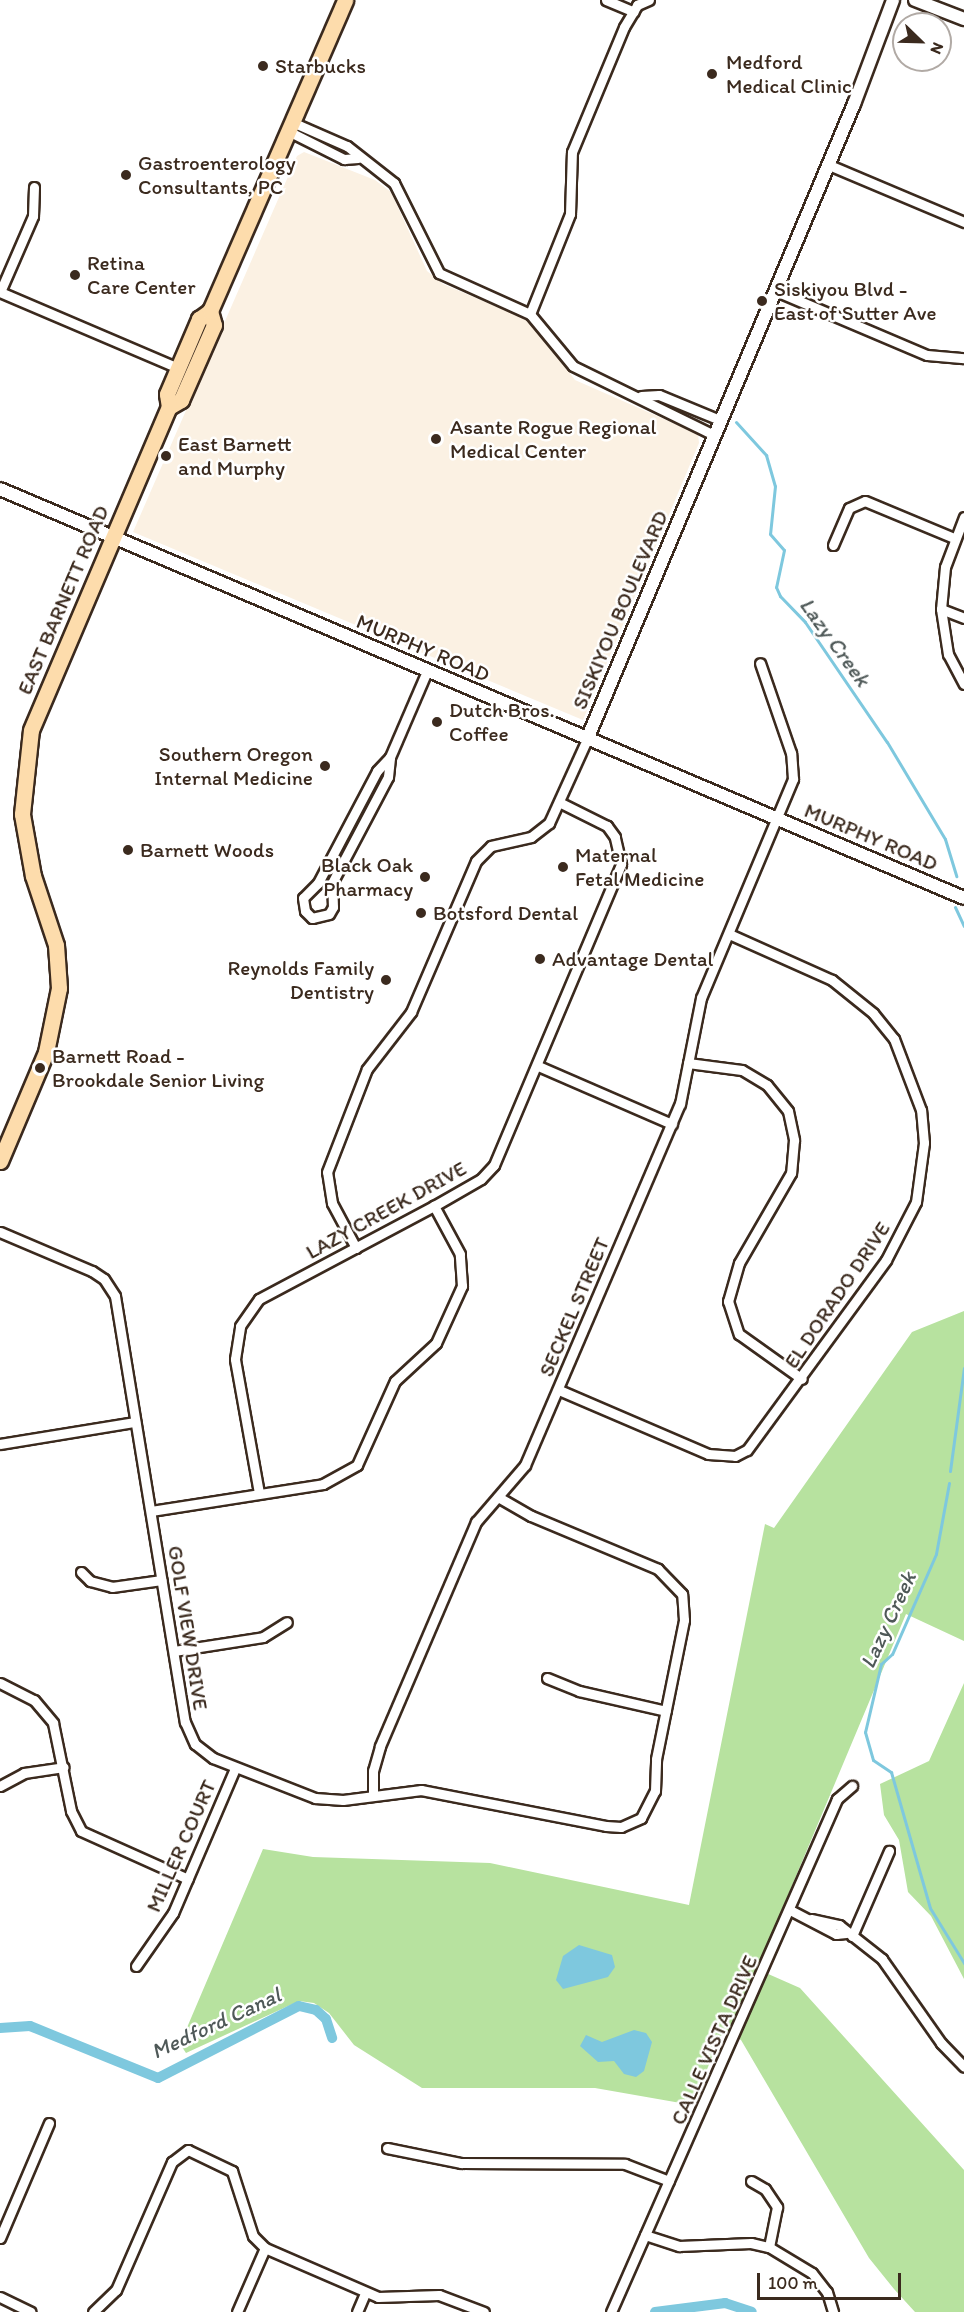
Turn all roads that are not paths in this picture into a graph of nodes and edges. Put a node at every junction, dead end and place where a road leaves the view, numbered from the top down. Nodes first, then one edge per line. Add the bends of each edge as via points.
1 (345, 0) edge
2 (606, 0) edge
3 (893, 0) edge
4 (915, 0) edge
5 (642, 1) edge
6 (634, 12) junction
7 (964, 19) edge
8 (290, 126) junction
9 (358, 158) junction
10 (829, 165) junction
11 (34, 187) dead end
12 (964, 222) edge
13 (776, 291) junction
14 (0, 292) edge
15 (210, 311) junction
16 (530, 314) junction
17 (964, 358) edge
18 (178, 368) junction
19 (641, 396) junction
20 (169, 406) junction
21 (720, 420) junction
22 (714, 435) junction
23 (0, 489) edge
24 (964, 517) edge
25 (112, 537) junction
26 (954, 538) junction
27 (833, 545) dead end
28 (941, 609) junction
29 (964, 618) edge
30 (760, 663) dead end
31 (427, 671) junction
32 (964, 684) edge
33 (588, 737) junction
34 (390, 757) junction
35 (561, 803) junction
36 (776, 818) junction
37 (964, 898) edge
38 (729, 934) junction
39 (688, 1063) junction
40 (538, 1066) junction
41 (672, 1124) junction
42 (0, 1161) edge
43 (434, 1206) junction
44 (0, 1232) edge
45 (356, 1248) junction
46 (801, 1379) junction
47 (559, 1390) junction
48 (135, 1422) junction
49 (0, 1444) edge
50 (259, 1493) junction
51 (498, 1497) junction
52 (151, 1511) junction
53 (81, 1572) dead end
54 (162, 1580) junction
55 (287, 1622) dead end
56 (174, 1651) junction
57 (548, 1678) dead end
58 (0, 1683) edge
59 (666, 1711) junction
60 (64, 1767) junction
61 (235, 1768) junction
62 (0, 1786) edge
63 (852, 1786) dead end
64 (374, 1792) junction
65 (889, 1851) dead end
66 (188, 1879) junction
67 (790, 1910) junction
68 (849, 1934) junction
69 (136, 1966) dead end
70 (964, 2067) edge
71 (49, 2122) dead end
72 (387, 2148) dead end
73 (669, 2181) junction
74 (751, 2181) dead end
75 (645, 2235) junction
76 (0, 2238) edge
77 (769, 2247) junction
78 (265, 2248) junction
79 (365, 2293) junction
80 (0, 2297) edge
81 (31, 2312) edge
82 (93, 2312) edge
83 (237, 2312) edge
84 (357, 2312) edge
85 (481, 2312) edge
86 (611, 2312) edge
87 (833, 2312) edge

1 - 8 main road, EAST BARNETT ROAD
2 - 6 street
3 - 10 street, SISKIYOU BOULEVARD
4 - 7 street
5 - 6 street
6 - 16 street via 572,152 570,214
8 - 9 street via 347,146
8 - 9 street via 344,159
8 - 15 main road, EAST BARNETT ROAD
9 - 16 street via 394,183 439,273
10 - 12 street
10 - 13 street, SISKIYOU BOULEVARD
11 - 14 street via 33,216
13 - 17 street via 927,355
13 - 21 street, SISKIYOU BOULEVARD
14 - 18 street
15 - 18 main road, EAST BARNETT ROAD via 199,319
15 - 20 main road, EAST BARNETT ROAD via 214,325 181,400
16 - 19 street via 567,361
18 - 20 main road, EAST BARNETT ROAD via 166,394
19 - 21 street via 659,395
19 - 22 street via 654,408
20 - 25 main road, EAST BARNETT ROAD
21 - 22 street, SISKIYOU BOULEVARD
22 - 33 street, SISKIYOU BOULEVARD
23 - 25 street, MURPHY ROAD
24 - 26 street
25 - 31 street, MURPHY ROAD
25 - 42 main road, EAST BARNETT ROAD via 37,713 26,750 22,814 30,864 56,945 59,988 46,1052
26 - 27 street via 865,501 849,508
26 - 28 street via 942,583
28 - 29 street
28 - 32 street via 948,654
30 - 36 street, SECKEL STREET via 794,764
31 - 33 street, MURPHY ROAD
31 - 34 street
33 - 35 street, SISKIYOU BOULEVARD
33 - 36 street, MURPHY ROAD
34 - 34 street via 377,771 318,883 303,898 305,911 312,918 329,915 333,883 387,777
35 - 40 street, LAZY CREEK DRIVE via 607,826 615,837 621,864
35 - 45 street, SISKIYOU BOULEVARD via 541,831 491,846 476,861 408,1019 367,1069 327,1172 332,1203
36 - 37 street, MURPHY ROAD
36 - 38 street, SECKEL STREET
38 - 39 street, SECKEL STREET via 693,1021
38 - 46 street, EL DORADO DRIVE via 806,967 860,1001 894,1039 921,1110 922,1174 904,1231
39 - 41 street, SECKEL STREET via 684,1091
39 - 46 street via 742,1070 767,1085 788,1111 794,1140 791,1173 782,1196 739,1263 728,1301 740,1334
40 - 41 street
40 - 43 street, LAZY CREEK DRIVE via 488,1173
41 - 47 street, SECKEL STREET
43 - 45 street, LAZY CREEK DRIVE
43 - 50 street via 464,1270 462,1286 440,1337 395,1381 364,1454 348,1473 323,1484
44 - 48 street, GOLF VIEW DRIVE via 92,1271 110,1287 117,1307
45 - 50 street, LAZY CREEK DRIVE via 259,1299 240,1326 235,1359
46 - 47 street, EL DORADO DRIVE via 758,1440 747,1450 722,1457
47 - 51 street, SECKEL STREET via 525,1464
48 - 49 street
48 - 52 street, GOLF VIEW DRIVE
50 - 52 street
51 - 59 street via 531,1516 658,1569 675,1584 685,1605 684,1620
51 - 64 street, SECKEL STREET via 476,1522 380,1746 373,1771
52 - 54 street, GOLF VIEW DRIVE
53 - 54 street via 90,1581 112,1587
54 - 56 street, GOLF VIEW DRIVE
55 - 56 street via 263,1637
56 - 61 street, GOLF VIEW DRIVE via 188,1732 203,1751
57 - 59 street via 588,1694
58 - 60 street via 34,1700 47,1713 60,1741
59 - 64 street, GOLF VIEW DRIVE via 655,1791 641,1818 621,1827 444,1793
60 - 62 street via 24,1773
60 - 66 street via 71,1811 81,1831
61 - 64 street, GOLF VIEW DRIVE via 315,1798 344,1800
61 - 66 street, MILLER COURT
63 - 67 street, CALLE VISTA DRIVE via 837,1799
65 - 68 street
66 - 69 street, MILLER COURT via 173,1913
67 - 68 street via 836,1934
67 - 73 street, CALLE VISTA DRIVE
68 - 70 street via 890,1967 941,2043
71 - 76 street
72 - 73 street via 461,2163 625,2164
73 - 75 street, CALLE VISTA DRIVE
74 - 77 street via 765,2189 777,2207
75 - 77 street via 679,2246 751,2243
75 - 86 street, CALLE VISTA DRIVE
77 - 87 street via 812,2273
78 - 79 street
78 - 82 street via 253,2235 232,2171 182,2151 172,2162 116,2290
78 - 83 street
79 - 84 street
79 - 85 street via 390,2299 440,2295
80 - 81 street

